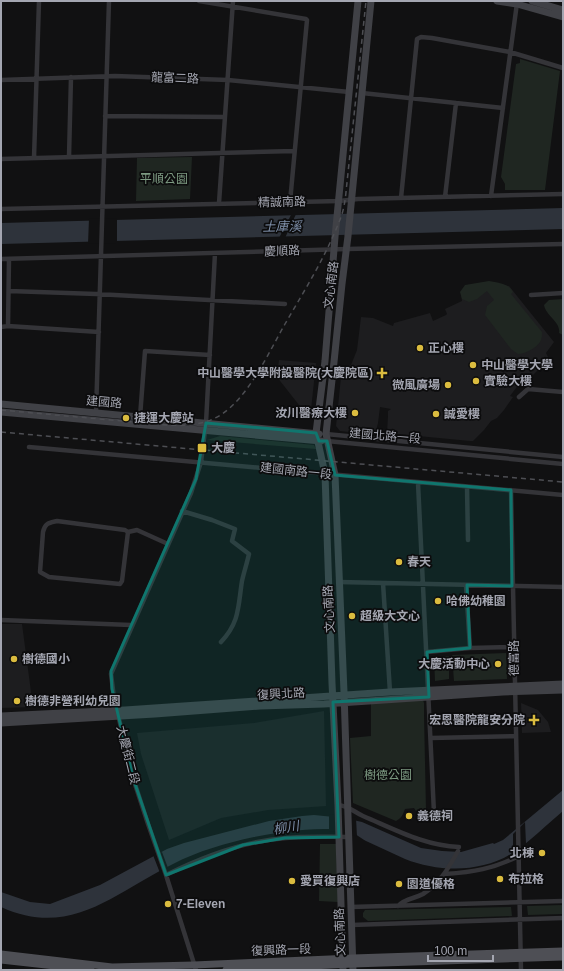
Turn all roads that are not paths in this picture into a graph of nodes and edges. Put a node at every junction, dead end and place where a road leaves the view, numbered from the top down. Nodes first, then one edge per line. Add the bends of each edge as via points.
1 (39, 1) edge
2 (109, 1) edge
3 (199, 1) edge
4 (233, 1) edge
5 (358, 1) edge
6 (497, 1) edge
7 (532, 1) edge
8 (372, 2) edge
9 (518, 3) edge
10 (233, 7) junction
11 (563, 10) edge
12 (563, 17) edge
13 (510, 52) junction
14 (563, 68) edge
15 (107, 76) junction
16 (71, 77) junction
17 (37, 78) junction
18 (1, 80) edge
19 (228, 80) junction
20 (301, 87) junction
21 (349, 92) junction
22 (362, 93) junction
23 (411, 98) junction
24 (456, 103) junction
25 (502, 108) junction
26 (106, 116) junction
27 (225, 117) junction
28 (294, 152) junction
29 (223, 153) junction
30 (104, 156) junction
31 (70, 157) junction
32 (34, 158) junction
33 (1, 159) edge
34 (563, 194) edge
35 (491, 196) junction
36 (445, 197) junction
37 (401, 198) junction
38 (338, 201) junction
39 (352, 201) junction
40 (290, 202) junction
41 (219, 203) junction
42 (103, 206) junction
43 (1, 209) edge
44 (563, 244) edge
45 (335, 249) junction
46 (347, 249) junction
47 (215, 253) junction
48 (101, 256) junction
49 (1, 259) edge
50 (10, 259) junction
51 (9, 291) junction
52 (563, 293) edge
53 (100, 295) junction
54 (531, 295) dead end
55 (212, 300) junction
56 (285, 304) dead end
57 (1, 326) edge
58 (8, 326) junction
59 (99, 332) junction
60 (210, 355) junction
61 (563, 392) edge
62 (519, 397) dead end
63 (1, 404) edge
64 (1, 412) edge
65 (96, 413) junction
66 (140, 417) junction
67 (205, 427) junction
68 (317, 437) junction
69 (326, 438) junction
70 (29, 448) dead end
71 (563, 457) edge
72 (201, 462) junction
73 (563, 464) edge
74 (325, 474) junction
75 (335, 475) junction
76 (418, 483) junction
77 (467, 487) junction
78 (511, 490) junction
79 (563, 495) edge
80 (182, 511) junction
81 (128, 532) junction
82 (468, 540) dead end
83 (168, 544) junction
84 (339, 582) junction
85 (383, 583) junction
86 (424, 584) junction
87 (466, 585) junction
88 (512, 586) junction
89 (563, 588) edge
90 (1, 620) edge
91 (131, 625) junction
92 (222, 642) dead end
93 (514, 647) junction
94 (470, 648) junction
95 (427, 652) junction
96 (563, 684) edge
97 (514, 688) junction
98 (563, 690) edge
99 (390, 692) junction
100 (429, 693) junction
101 (344, 699) junction
102 (333, 700) junction
103 (118, 713) junction
104 (1, 716) edge
105 (1, 723) edge
106 (516, 736) junction
107 (431, 738) junction
108 (338, 804) junction
109 (347, 806) junction
110 (434, 813) dead end
111 (339, 835) junction
112 (348, 835) junction
113 (518, 856) junction
114 (446, 873) junction
115 (166, 874) junction
116 (563, 901) edge
117 (521, 902) junction
118 (398, 906) junction
119 (350, 907) junction
120 (563, 918) edge
121 (520, 920) junction
122 (351, 925) junction
123 (563, 951) edge
124 (1, 954) edge
125 (521, 955) junction
126 (563, 957) edge
127 (1, 960) edge
128 (343, 964) edge
129 (353, 964) edge
130 (77, 967) edge
131 (195, 967) edge
132 (91, 970) edge
133 (226, 970) edge
134 (521, 970) edge

1 - 17 street
2 - 15 street
3 - 10 street
4 - 10 street
5 - 21 main road
6 - 9 main road
7 - 11 main road
8 - 22 main road
9 - 12 main road
9 - 13 street
10 - 19 street
10 - 20 street via 307,20
13 - 14 street
13 - 23 street via 421,37 417,39
13 - 25 street
15 - 16 street, 龍富二路
15 - 19 street, 龍富二路
15 - 26 street
16 - 17 street, 龍富二路
16 - 31 street
17 - 18 street, 龍富二路
17 - 32 street
19 - 20 street, 龍富二路
19 - 27 street
20 - 21 street, 龍富二路
20 - 28 street
21 - 38 main road
22 - 23 street
22 - 39 main road
23 - 24 street
23 - 37 street
24 - 25 street
24 - 36 street
25 - 35 street
26 - 27 street
26 - 30 street
27 - 29 street
28 - 29 street
28 - 40 street
29 - 30 street
29 - 41 street
30 - 31 street
30 - 42 street
31 - 32 street
32 - 33 street
34 - 35 street, 精誠南路
35 - 36 street, 精誠南路
36 - 37 street, 精誠南路
37 - 39 street, 精誠南路
38 - 39 street, 精誠南路
38 - 40 street, 精誠南路
38 - 45 main road, 文心南路
39 - 46 main road, 文心南路
40 - 41 street, 精誠南路
41 - 42 street, 精誠南路
42 - 43 street, 精誠南路
42 - 48 street
44 - 46 street, 慶順路
45 - 46 street, 慶順路
45 - 47 street, 慶順路
45 - 68 main road, 文心南路
46 - 69 main road, 文心南路
47 - 48 street, 慶順路
47 - 55 street, 大慶街二段
48 - 50 street, 慶順路
48 - 53 street
49 - 50 street, 慶順路
50 - 51 street
51 - 53 street
51 - 58 street
52 - 54 street
53 - 55 street
53 - 59 street
55 - 56 street
55 - 60 street, 大慶街二段
57 - 58 street
58 - 59 street
59 - 65 street
60 - 66 street via 145,351
60 - 67 street, 大慶街二段
61 - 62 street via 528,388
63 - 65 main road, 建國路
64 - 67 main road, 建國路
65 - 66 main road, 建國路
66 - 67 main road, 建國路
67 - 68 main road, 建國北路一段
67 - 72 street, 大慶街二段
68 - 69 main road, 建國北路一段
68 - 74 main road, 文心南路
69 - 71 street, 建國北路一段
69 - 73 street, 建國北路一段
69 - 75 main road, 文心南路
70 - 72 street, 建國南路一段
72 - 74 street, 建國南路一段
72 - 80 street, 大慶街二段
74 - 75 street, 建國南路一段
74 - 102 main road, 文心南路
75 - 76 street, 建國南路一段
75 - 84 main road, 文心南路
76 - 77 street, 建國南路一段
76 - 86 street
77 - 78 street, 建國南路一段
77 - 82 street
78 - 79 street, 建國南路一段
78 - 88 street, 德富路
80 - 83 street, 大慶街二段
80 - 92 street via 234,529 232,541 250,554 242,580 236,621
81 - 81 street via 120,584 49,577 40,572 43,532 47,523 57,521
81 - 83 street via 137,530
83 - 91 street, 大慶街二段
84 - 85 street
84 - 101 main road, 文心南路
85 - 86 street
85 - 99 street
86 - 87 street
86 - 95 street
87 - 88 street
87 - 94 street
88 - 89 street
88 - 93 street, 德富路
90 - 91 street
91 - 103 street, 大慶街二段 via 111,674
93 - 94 street
93 - 97 street, 德富路
94 - 95 street
95 - 100 street
96 - 97 main road, 復興北路
97 - 98 main road, 復興北路
97 - 100 main road, 復興北路
97 - 106 street, 德富路
99 - 100 main road, 復興北路
99 - 101 main road, 復興北路
100 - 101 main road, 復興北路
100 - 107 street
101 - 102 main road, 復興北路
101 - 109 main road, 文心南路
102 - 103 main road, 復興北路 via 155,714
102 - 108 main road, 文心南路
103 - 104 main road, 復興北路
103 - 105 main road, 復興北路
103 - 115 street, 大慶街二段 via 133,778
106 - 107 street
106 - 113 street, 德富路
107 - 110 street
108 - 109 street
108 - 111 main road, 文心南路
109 - 112 main road, 文心南路
109 - 114 street via 361,815 428,843 458,849
111 - 112 street
111 - 115 street via 285,838 238,846
111 - 128 main road, 文心南路
112 - 119 main road, 文心南路
113 - 114 street via 494,867 468,873
113 - 117 street
114 - 118 street via 421,895
115 - 131 street, 大慶街二段
116 - 117 street
117 - 118 street
117 - 121 street
118 - 119 street
119 - 122 main road, 文心南路
120 - 121 street
121 - 122 street
121 - 125 street
122 - 129 main road, 文心南路
123 - 125 main road, 復興路一段
124 - 130 main road, 復興路一段
125 - 126 main road, 復興路一段
125 - 129 main road, 復興路一段
125 - 134 street
127 - 130 main road, 復興路一段
128 - 129 main road, 復興路一段
128 - 131 main road, 復興路一段
128 - 133 main road, 復興路一段
130 - 131 main road, 復興路一段
130 - 132 main road, 復興路一段

